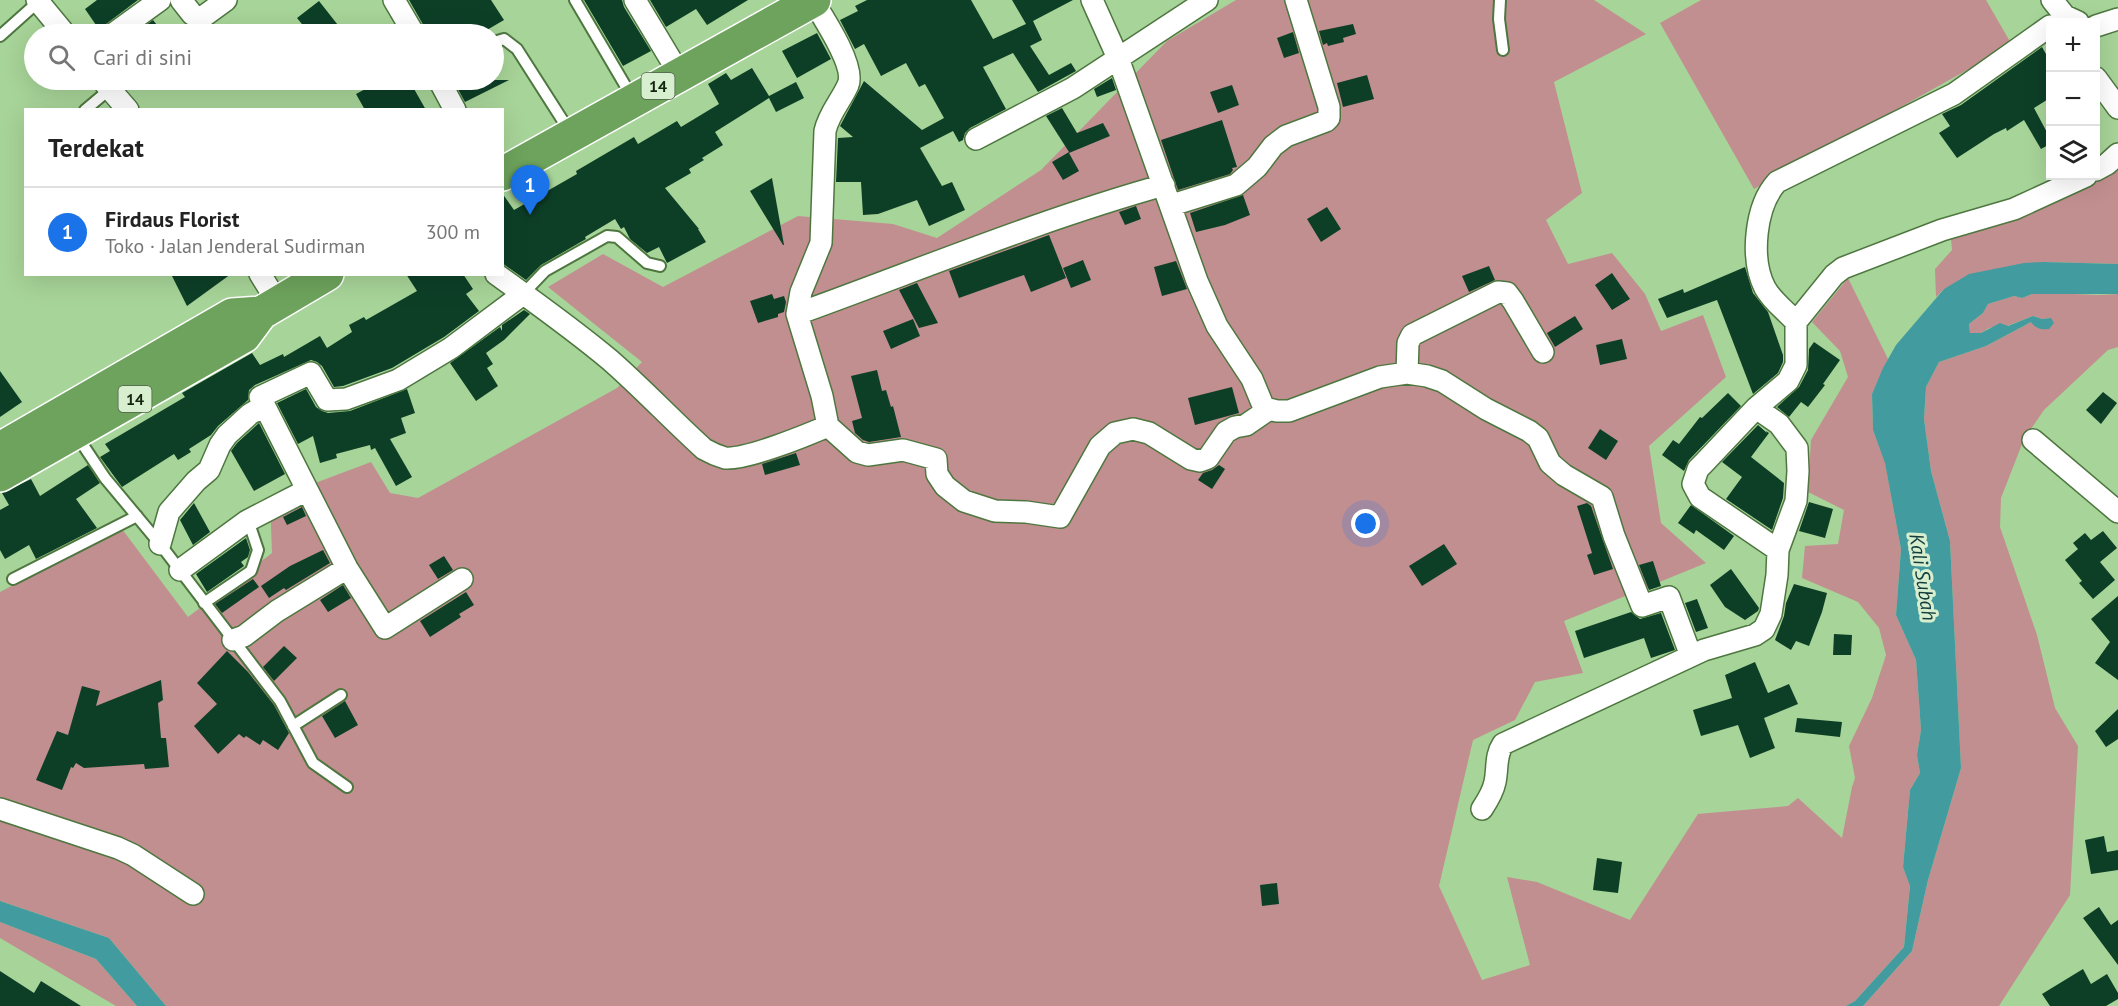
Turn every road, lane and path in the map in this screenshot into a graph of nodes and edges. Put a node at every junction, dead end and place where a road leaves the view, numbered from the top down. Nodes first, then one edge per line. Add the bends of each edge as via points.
1 (160, 0) edge
2 (181, 0) edge
3 (226, 0) edge
4 (394, 0) edge
5 (575, 0) edge
6 (635, 0) edge
7 (813, 0) edge
8 (1092, 0) edge
9 (1207, 0) edge
10 (1296, 0) edge
11 (1500, 0) edge
12 (38, 1) edge
13 (2060, 17) edge
14 (2118, 18) edge
15 (57, 24) edge
16 (127, 24) edge
17 (408, 24) edge
18 (2100, 25) edge
19 (0, 36) edge
20 (504, 39) edge
21 (1503, 50) dead end
22 (1118, 58) junction
23 (680, 75) junction
24 (2100, 83) edge
25 (101, 90) edge
26 (111, 90) edge
27 (444, 90) edge
28 (633, 100) junction
29 (87, 108) edge
30 (126, 108) edge
31 (454, 108) edge
32 (2118, 108) edge
33 (572, 135) junction
34 (976, 139) dead end
35 (2118, 154) edge
36 (2100, 169) edge
37 (504, 173) edge
38 (2077, 180) edge
39 (1168, 195) junction
40 (660, 266) dead end
41 (261, 276) edge
42 (324, 276) edge
43 (499, 276) edge
44 (523, 294) junction
45 (269, 308) junction
46 (797, 314) junction
47 (1796, 322) junction
48 (1543, 352) dead end
49 (1407, 373) junction
50 (264, 406) junction
51 (1756, 408) junction
52 (1268, 410) junction
53 (828, 426) junction
54 (75, 433) junction
55 (2034, 440) dead end
56 (0, 449) edge
57 (0, 475) edge
58 (307, 490) junction
59 (2118, 512) edge
60 (137, 516) junction
61 (248, 520) junction
62 (160, 544) junction
63 (1778, 550) junction
64 (347, 568) junction
65 (180, 570) junction
66 (13, 579) dead end
67 (462, 579) dead end
68 (204, 603) junction
69 (233, 640) junction
70 (1691, 656) junction
71 (341, 695) dead end
72 (293, 726) junction
73 (347, 787) dead end
74 (0, 809) edge
75 (1482, 809) dead end
76 (193, 894) dead end

1 - 16 street
2 - 3 street via 200,19
4 - 17 street
5 - 28 lane
6 - 23 street
7 - 23 highway, 14
7 - 46 street via 849,70 849,82 825,131 821,243 801,292
8 - 22 street
9 - 22 street
10 - 39 street via 1329,106 1329,118 1286,136 1236,185
11 - 21 lane
12 - 15 street
12 - 19 lane
13 - 47 street via 1954,94 1777,182 1770,190 1763,201 1756,245 1757,268 1772,299
14 - 18 street
20 - 33 lane via 517,49
22 - 34 street via 1073,88
22 - 39 street
23 - 28 highway, 14
24 - 32 street
25 - 29 lane
26 - 30 street
27 - 31 street
28 - 33 highway, 14
33 - 37 highway, 14
35 - 36 street
38 - 47 street via 2014,209 1942,230 1842,268
39 - 46 street via 1114,199
39 - 52 street via 1217,326
40 - 44 lane via 647,263 617,237 607,236 545,271
41 - 45 street
42 - 45 highway, 14
43 - 44 street
44 - 50 street via 451,348 398,380 331,401 311,372 262,394
44 - 53 street via 595,348 715,455 738,457 803,438
45 - 54 highway, 14 via 244,336
45 - 56 highway, 14 via 232,315
46 - 53 street
47 - 51 street via 1796,365 1788,381
48 - 49 street via 1507,293 1498,292 1412,335
49 - 52 street via 1380,377 1289,411
49 - 70 street via 1442,381 1529,430 1538,438 1550,463 1602,497 1642,606 1669,597
50 - 58 street
50 - 62 street via 227,435 209,470 169,512
51 - 63 street via 1779,424 1797,448 1796,501
51 - 63 street via 1698,469 1692,484 1700,497
52 - 53 street via 1227,432 1208,458 1200,461 1149,433 1133,429 1115,433 1100,446 1060,517 995,511 964,501 945,486 937,474 936,459 903,450 863,454
54 - 57 highway, 14
54 - 60 lane
55 - 59 street
58 - 61 street
58 - 64 street
60 - 62 lane
60 - 66 lane
61 - 65 street
61 - 68 lane via 258,550 251,570
62 - 65 lane
63 - 70 street via 1771,614 1764,628 1755,635
64 - 67 street via 385,628
64 - 69 street
65 - 68 lane
68 - 69 lane
69 - 72 lane via 280,701
70 - 75 street via 1503,744 1496,759 1495,781
71 - 72 lane
72 - 73 lane via 313,763
74 - 76 street via 133,855

